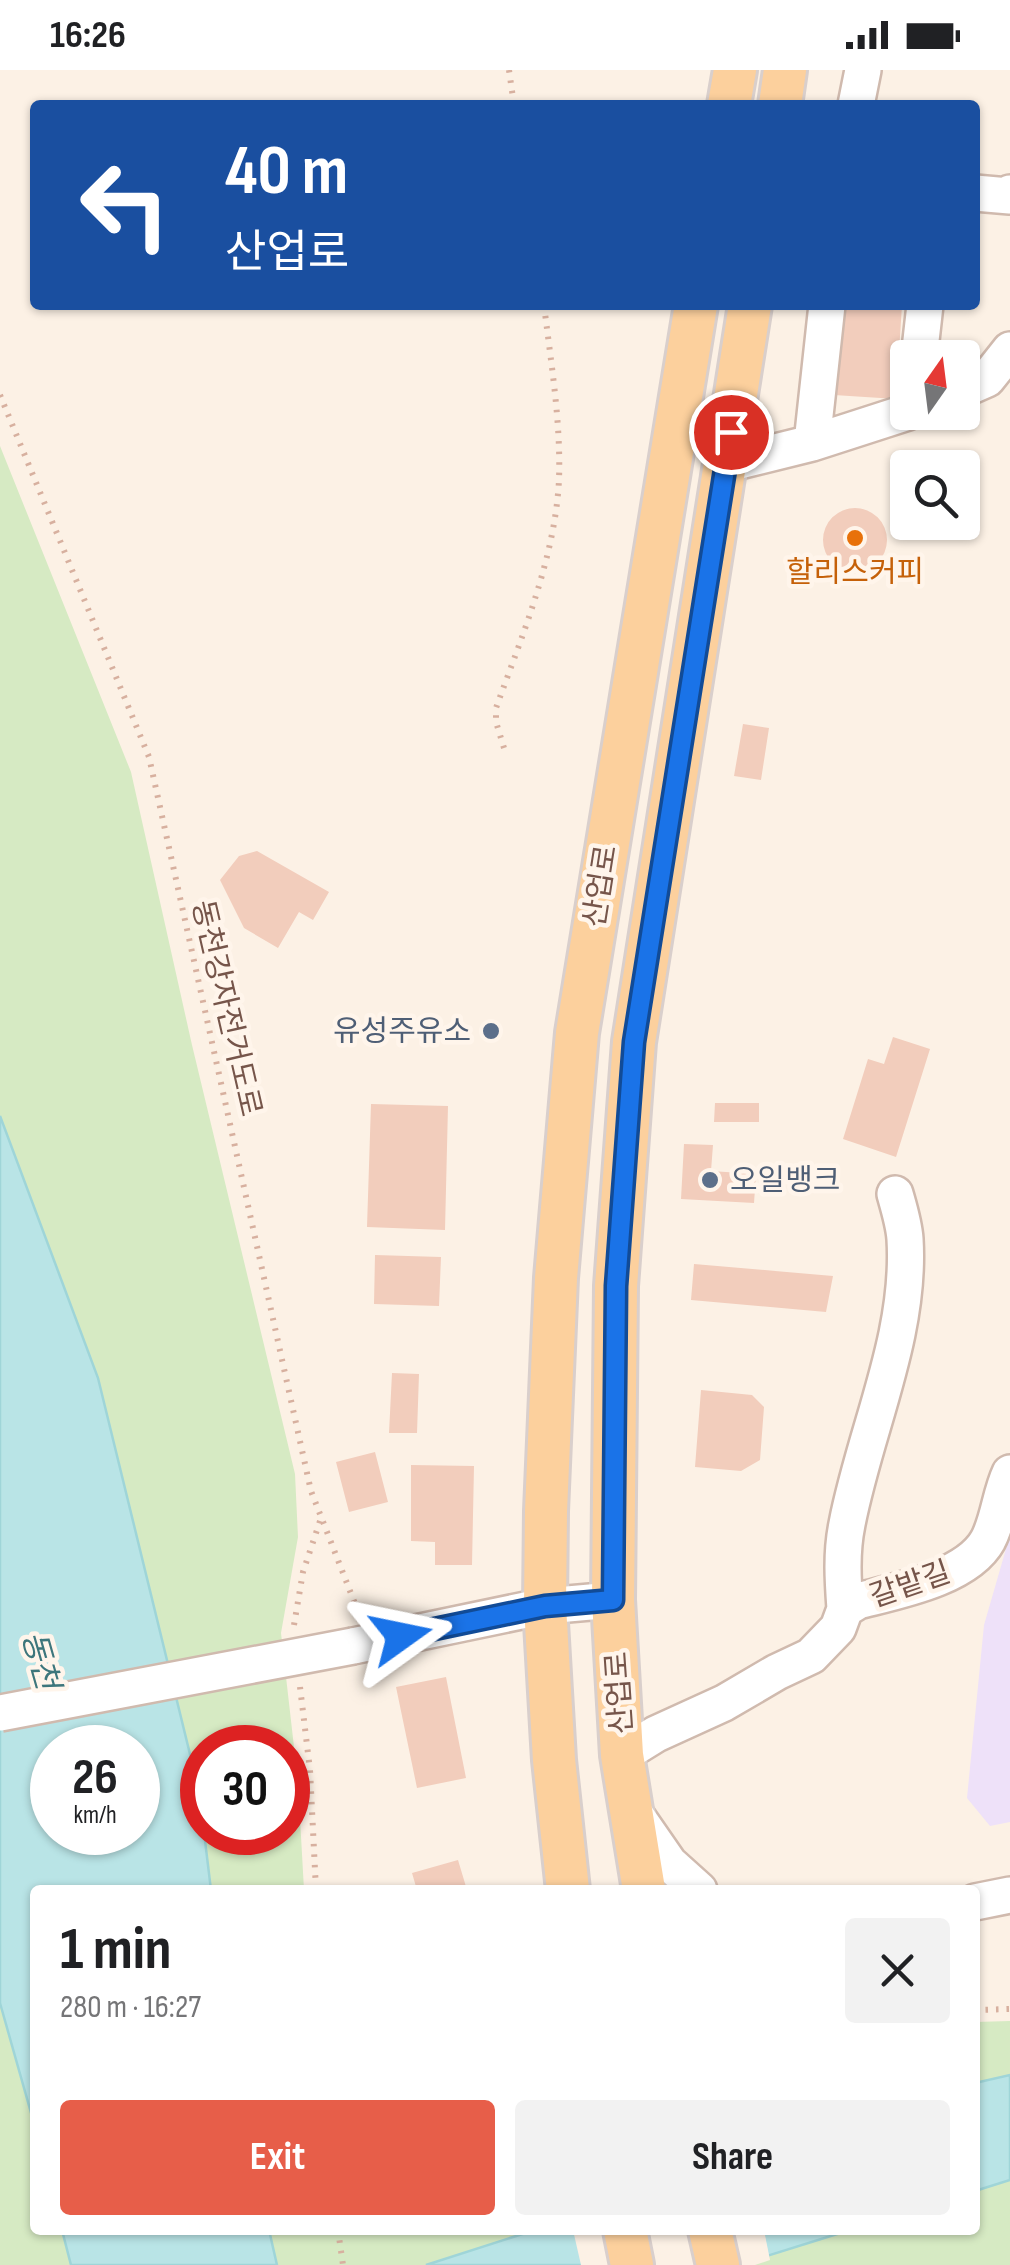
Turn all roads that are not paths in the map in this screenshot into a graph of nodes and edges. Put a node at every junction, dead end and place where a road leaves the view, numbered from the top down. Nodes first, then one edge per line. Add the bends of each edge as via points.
1 (735, 70) edge
2 (785, 70) edge
3 (863, 70) edge
4 (730, 100) edge
5 (781, 100) edge
6 (857, 100) edge
7 (980, 193) edge
8 (1010, 193) edge
9 (695, 310) edge
10 (749, 310) edge
11 (826, 310) edge
12 (925, 310) edge
13 (922, 340) edge
14 (1010, 350) edge
15 (980, 382) edge
16 (890, 418) edge
17 (812, 442) junction
18 (727, 464) junction
19 (896, 1194) dead end
20 (1010, 1474) edge
21 (613, 1600) junction
22 (545, 1606) junction
23 (845, 1609) junction
24 (0, 1713) edge
25 (622, 1755) junction
26 (631, 1808) junction
27 (567, 1885) edge
28 (643, 1885) edge
29 (693, 1885) edge
30 (1010, 1895) edge
31 (980, 1901) edge
32 (626, 2235) edge
33 (711, 2235) edge
34 (632, 2265) edge
35 (718, 2265) edge

1 - 4 main road
2 - 5 main road
3 - 6 street
7 - 8 street
9 - 22 main road, 산업로 via 577,1033 556,1278
10 - 18 main road, 산업로
11 - 17 street
12 - 13 street
14 - 15 street
16 - 17 street
17 - 18 street
18 - 21 main road, 산업로 via 634,1042 616,1286
19 - 23 street via 905,1235 905,1287 846,1524
20 - 23 street, 갈밭길 via 987,1541 969,1562
21 - 22 street
21 - 25 main road, 산업로
22 - 24 street, bridge
22 - 27 main road, 산업로
23 - 25 street, 갈밭길 via 838,1628 811,1656
25 - 26 main road, 산업로
26 - 28 main road, 산업로
26 - 29 street via 669,1863
30 - 31 street
32 - 34 main road
33 - 35 main road

